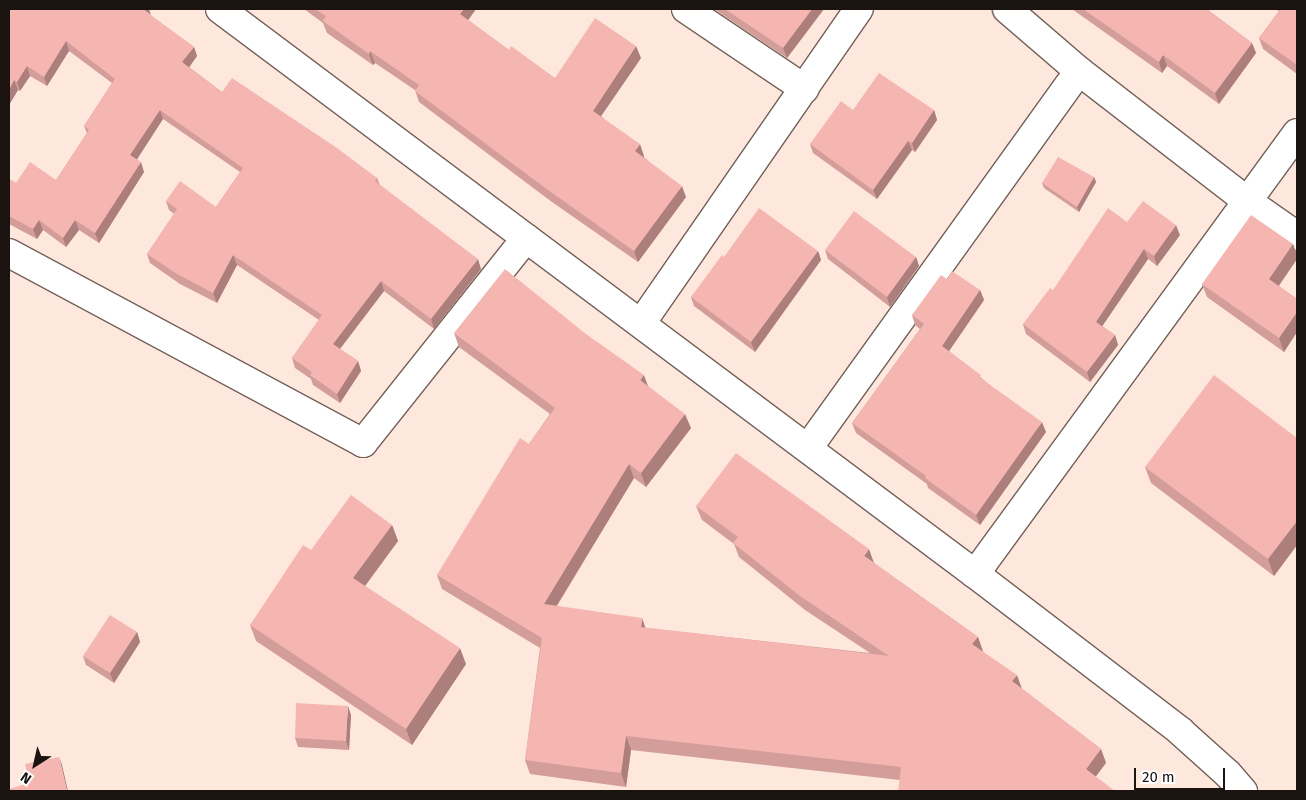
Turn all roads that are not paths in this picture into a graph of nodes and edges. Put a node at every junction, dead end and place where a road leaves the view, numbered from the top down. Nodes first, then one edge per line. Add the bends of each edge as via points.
1 (220, 9) edge
2 (686, 9) edge
3 (859, 9) edge
4 (1007, 9) edge
5 (1079, 71) junction
6 (805, 89) junction
7 (1297, 133) edge
8 (1247, 201) junction
9 (1297, 236) edge
10 (526, 238) junction
11 (9, 253) edge
12 (642, 322) junction
13 (808, 448) junction
14 (975, 574) junction
15 (1243, 791) edge

1 - 10 street
2 - 6 street
3 - 6 street
4 - 5 street
5 - 8 street
5 - 13 street
6 - 12 street
7 - 8 street
8 - 9 street
8 - 14 street
10 - 11 street via 363,443
10 - 12 street
12 - 13 street
13 - 14 street
14 - 15 street via 1180,731

